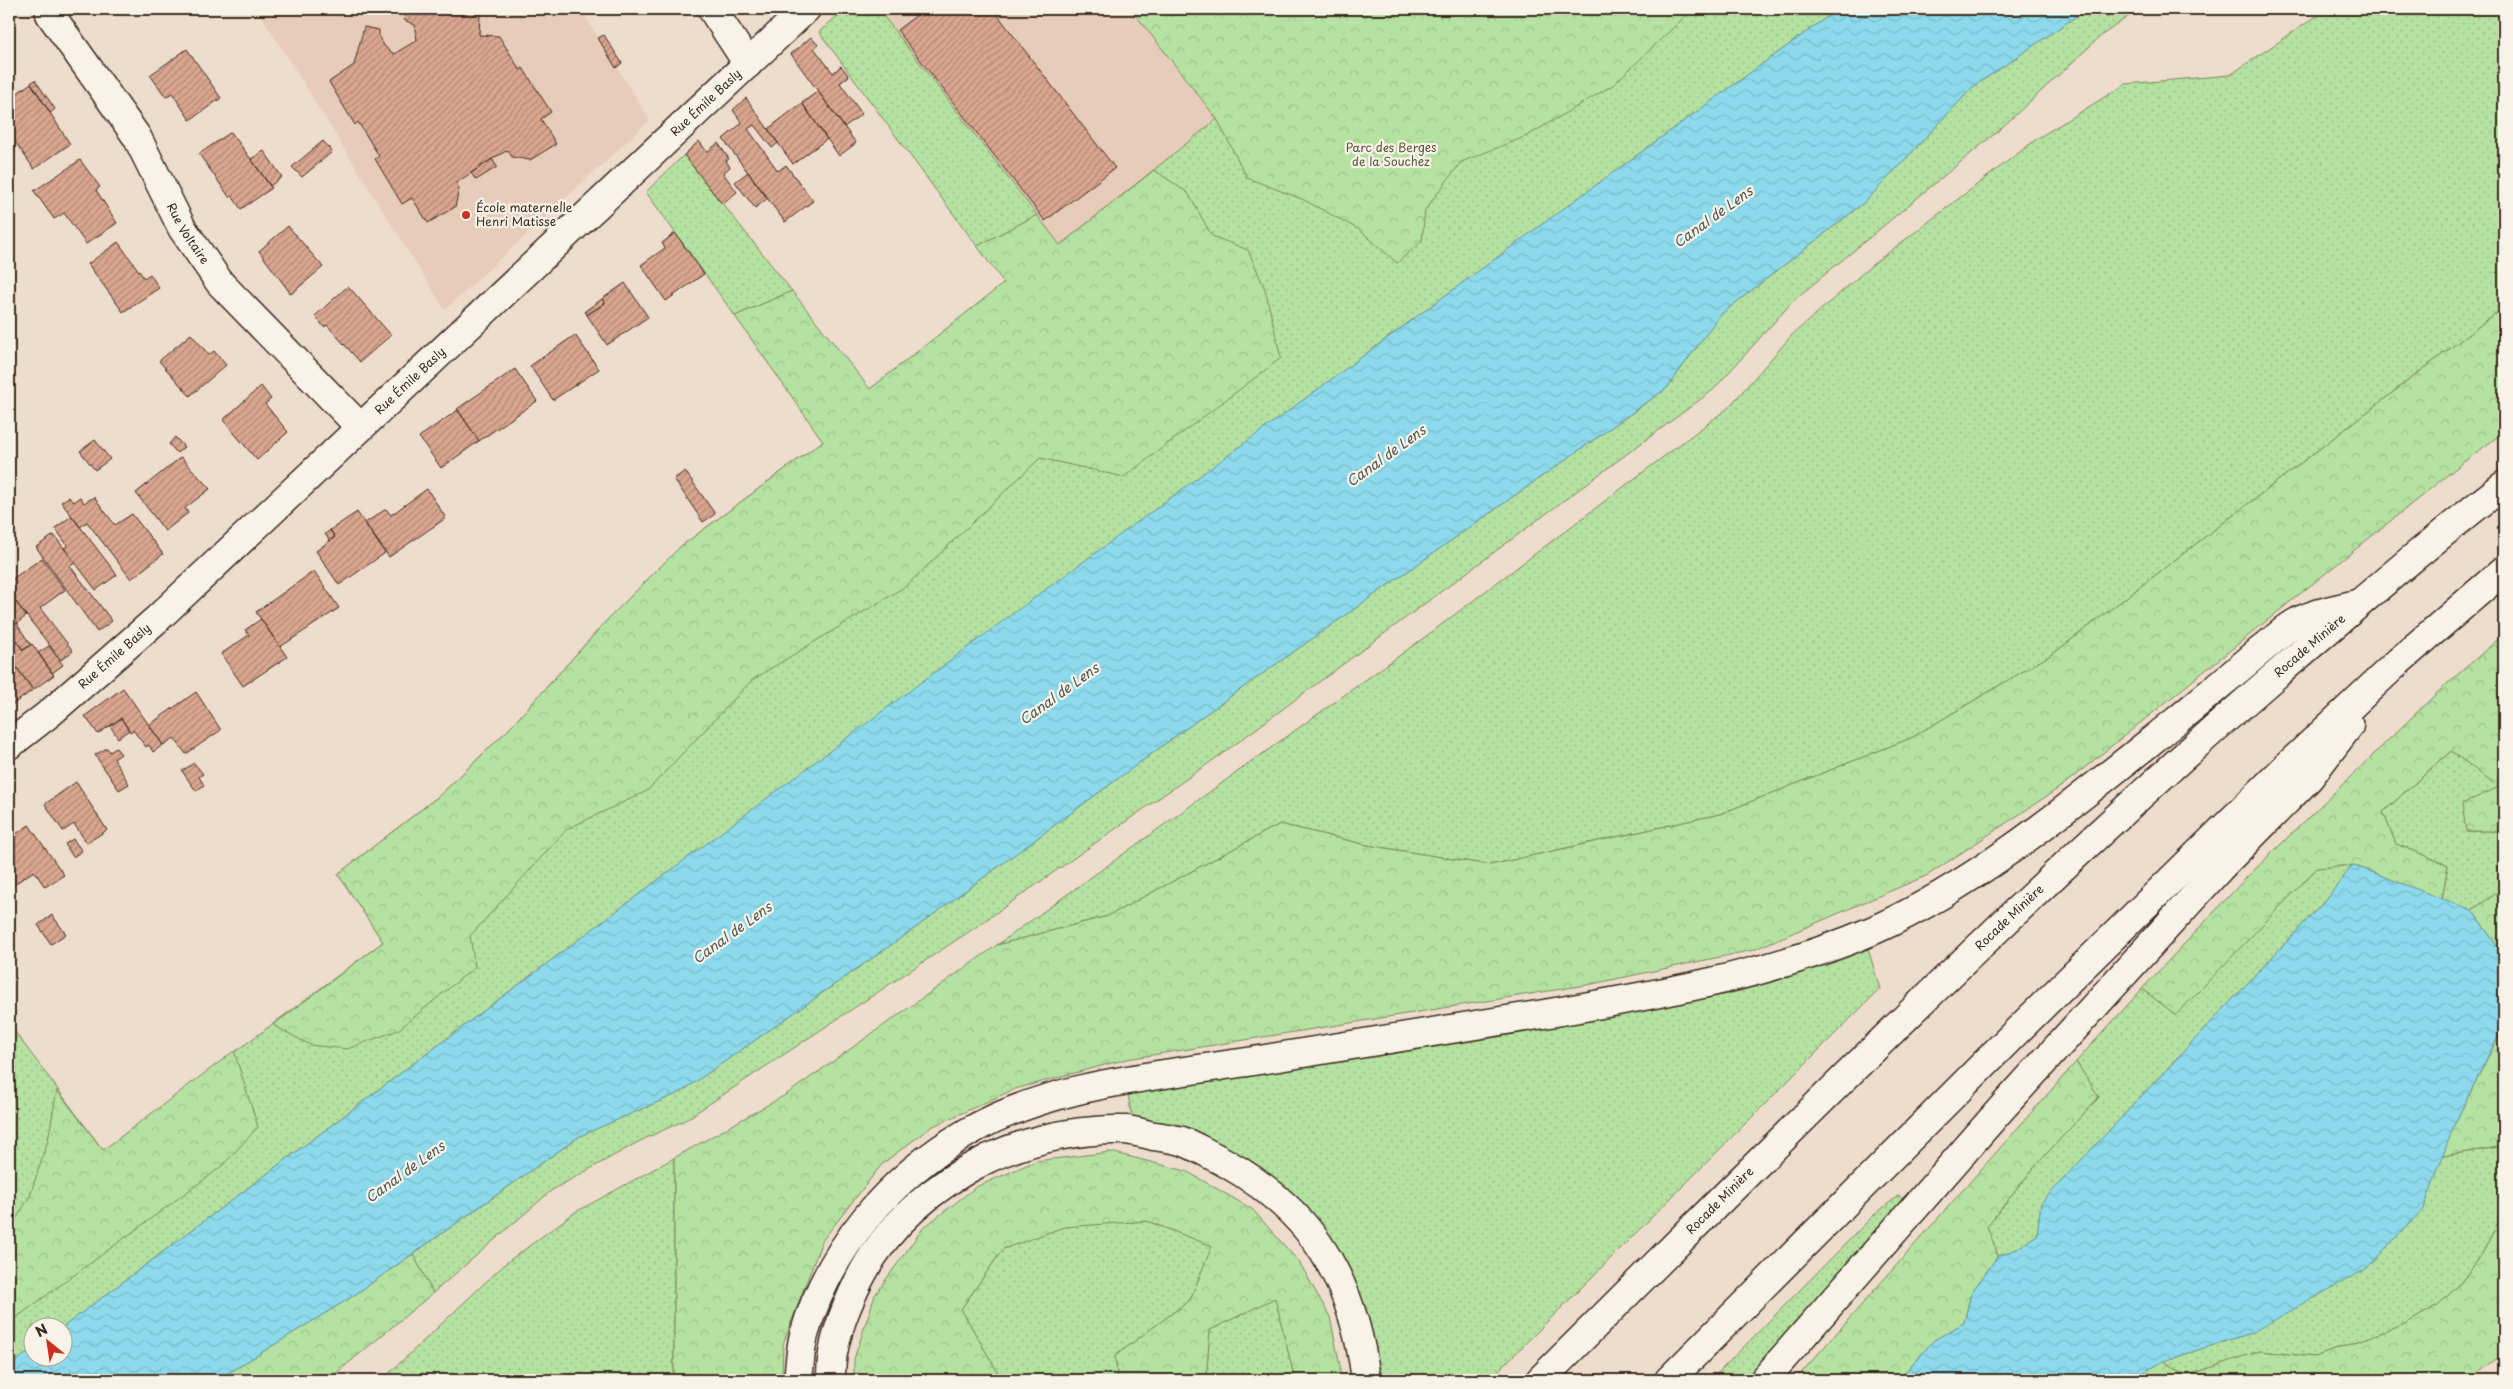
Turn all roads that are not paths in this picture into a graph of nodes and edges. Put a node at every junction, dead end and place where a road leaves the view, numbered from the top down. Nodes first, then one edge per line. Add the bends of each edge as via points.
1 (712, 9) edge
2 (806, 9) edge
3 (50, 14) dead end
4 (748, 64) junction
5 (360, 428) junction
6 (2504, 485) edge
7 (2504, 570) edge
8 (2359, 603) junction
9 (2399, 661) junction
10 (9, 745) edge
11 (798, 1380) edge
12 (831, 1380) edge
13 (1366, 1380) edge
14 (1540, 1380) edge
15 (1669, 1380) edge
16 (1764, 1380) edge

1 - 4 main road
2 - 4 main road, Rue Émile Basly
3 - 5 main road, Rue Voltaire via 137,137 182,228 220,283
4 - 5 main road, Rue Émile Basly
5 - 10 main road, Rue Émile Basly via 156,620
6 - 8 main road, Rocade Minière
7 - 9 main road
8 - 11 main road via 2297,622 2126,760 2011,847 1945,892 1872,931 1748,973 1693,986 1388,1040 1128,1081 1066,1094 970,1130 928,1158 886,1194 851,1235 824,1284 810,1319
8 - 14 main road, Rocade Minière via 2198,742 2005,921
9 - 15 main road via 2286,767 2031,1018
9 - 16 main road via 2309,778 2220,868 2001,1108
12 - 13 main road via 842,1314 868,1263 893,1229 932,1192 970,1167 1018,1145 1072,1134 1128,1130 1183,1142 1234,1167 1277,1198 1329,1260 1345,1294 1359,1338

